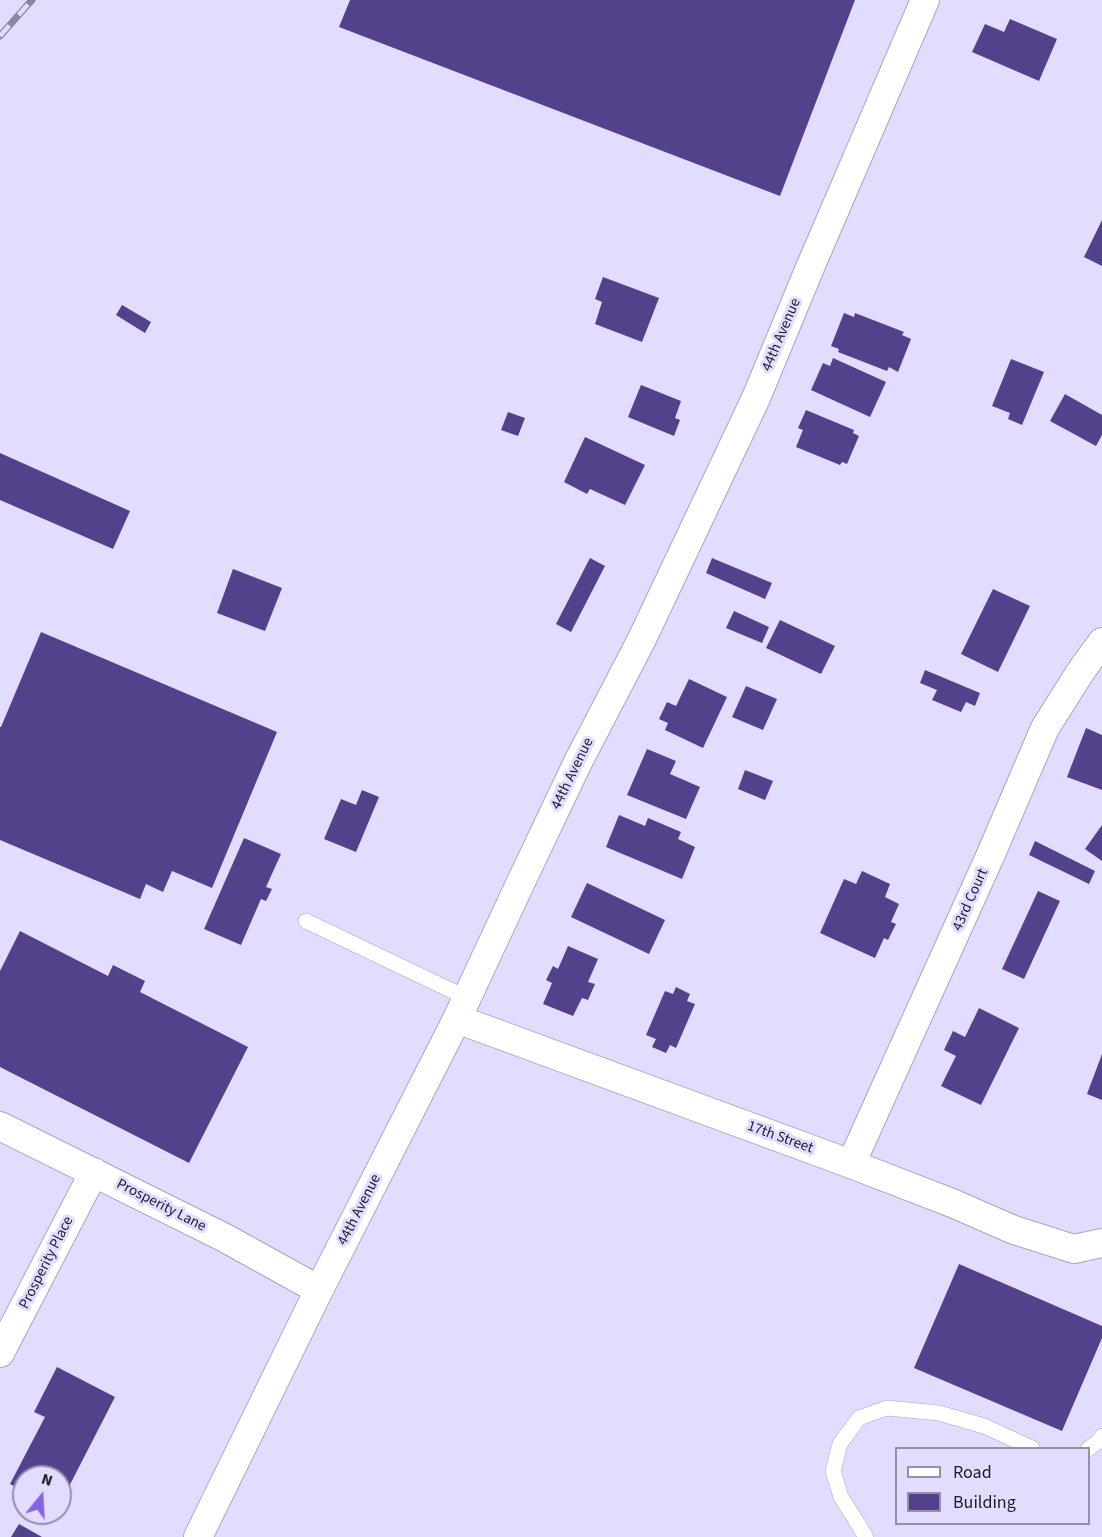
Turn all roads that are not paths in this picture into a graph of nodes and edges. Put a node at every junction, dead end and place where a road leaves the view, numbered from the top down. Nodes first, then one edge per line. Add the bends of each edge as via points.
1 (925, 0) edge
2 (1102, 642) edge
3 (306, 921) dead end
4 (462, 1008) junction
5 (0, 1126) edge
6 (851, 1164) junction
7 (94, 1172) junction
8 (1102, 1243) edge
9 (319, 1290) junction
10 (0, 1353) edge
11 (1102, 1436) edge
12 (1028, 1447) edge
13 (1090, 1448) edge
14 (198, 1537) edge
15 (866, 1537) edge

1 - 4 street, 44th Avenue via 756,398
2 - 6 street, 43rd Court via 1045,728
3 - 4 lane
4 - 6 street, 17th Street
4 - 9 street, 44th Avenue
5 - 7 street, Prosperity Lane
6 - 8 street, 17th Street via 1074,1250
7 - 9 street, Prosperity Lane
7 - 10 street, Prosperity Place
9 - 14 street, 44th Avenue
11 - 13 lane
12 - 15 lane via 984,1426 939,1413 887,1408 860,1418 840,1444 834,1471 841,1497

